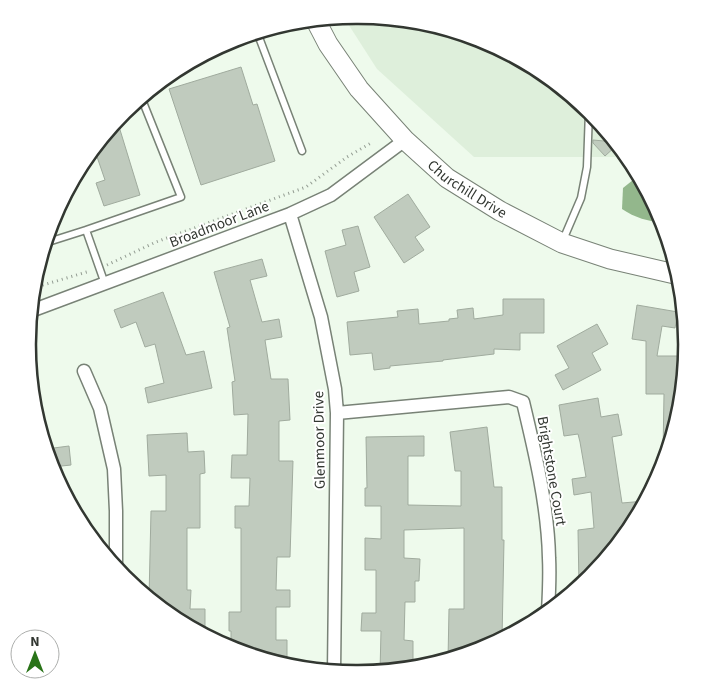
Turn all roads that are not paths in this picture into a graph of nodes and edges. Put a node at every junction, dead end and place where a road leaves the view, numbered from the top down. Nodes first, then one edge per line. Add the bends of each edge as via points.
1 (318, 26) edge
2 (259, 40) edge
3 (144, 105) edge
4 (590, 125) edge
5 (405, 140) junction
6 (302, 150) dead end
7 (290, 214) junction
8 (86, 230) junction
9 (53, 240) edge
10 (562, 243) junction
11 (670, 274) edge
12 (106, 284) junction
13 (38, 308) edge
14 (84, 371) dead end
15 (337, 413) junction
16 (116, 556) edge
17 (548, 602) edge
18 (334, 665) edge

1 - 5 street, Churchill Drive via 359,89
2 - 6 lane
3 - 8 lane via 181,197
4 - 10 lane via 581,198
5 - 7 street, Broadmoor Lane via 331,195
5 - 10 street, Churchill Drive via 447,178 500,211
7 - 12 street, Broadmoor Lane
7 - 15 street, Glenmoor Drive via 322,317
8 - 9 lane
8 - 12 lane
10 - 11 street, Churchill Drive
12 - 13 street, Broadmoor Lane
14 - 16 street via 100,408 114,468
15 - 17 street, Brightstone Court via 509,397 523,402 545,514
15 - 18 street, Glenmoor Drive

